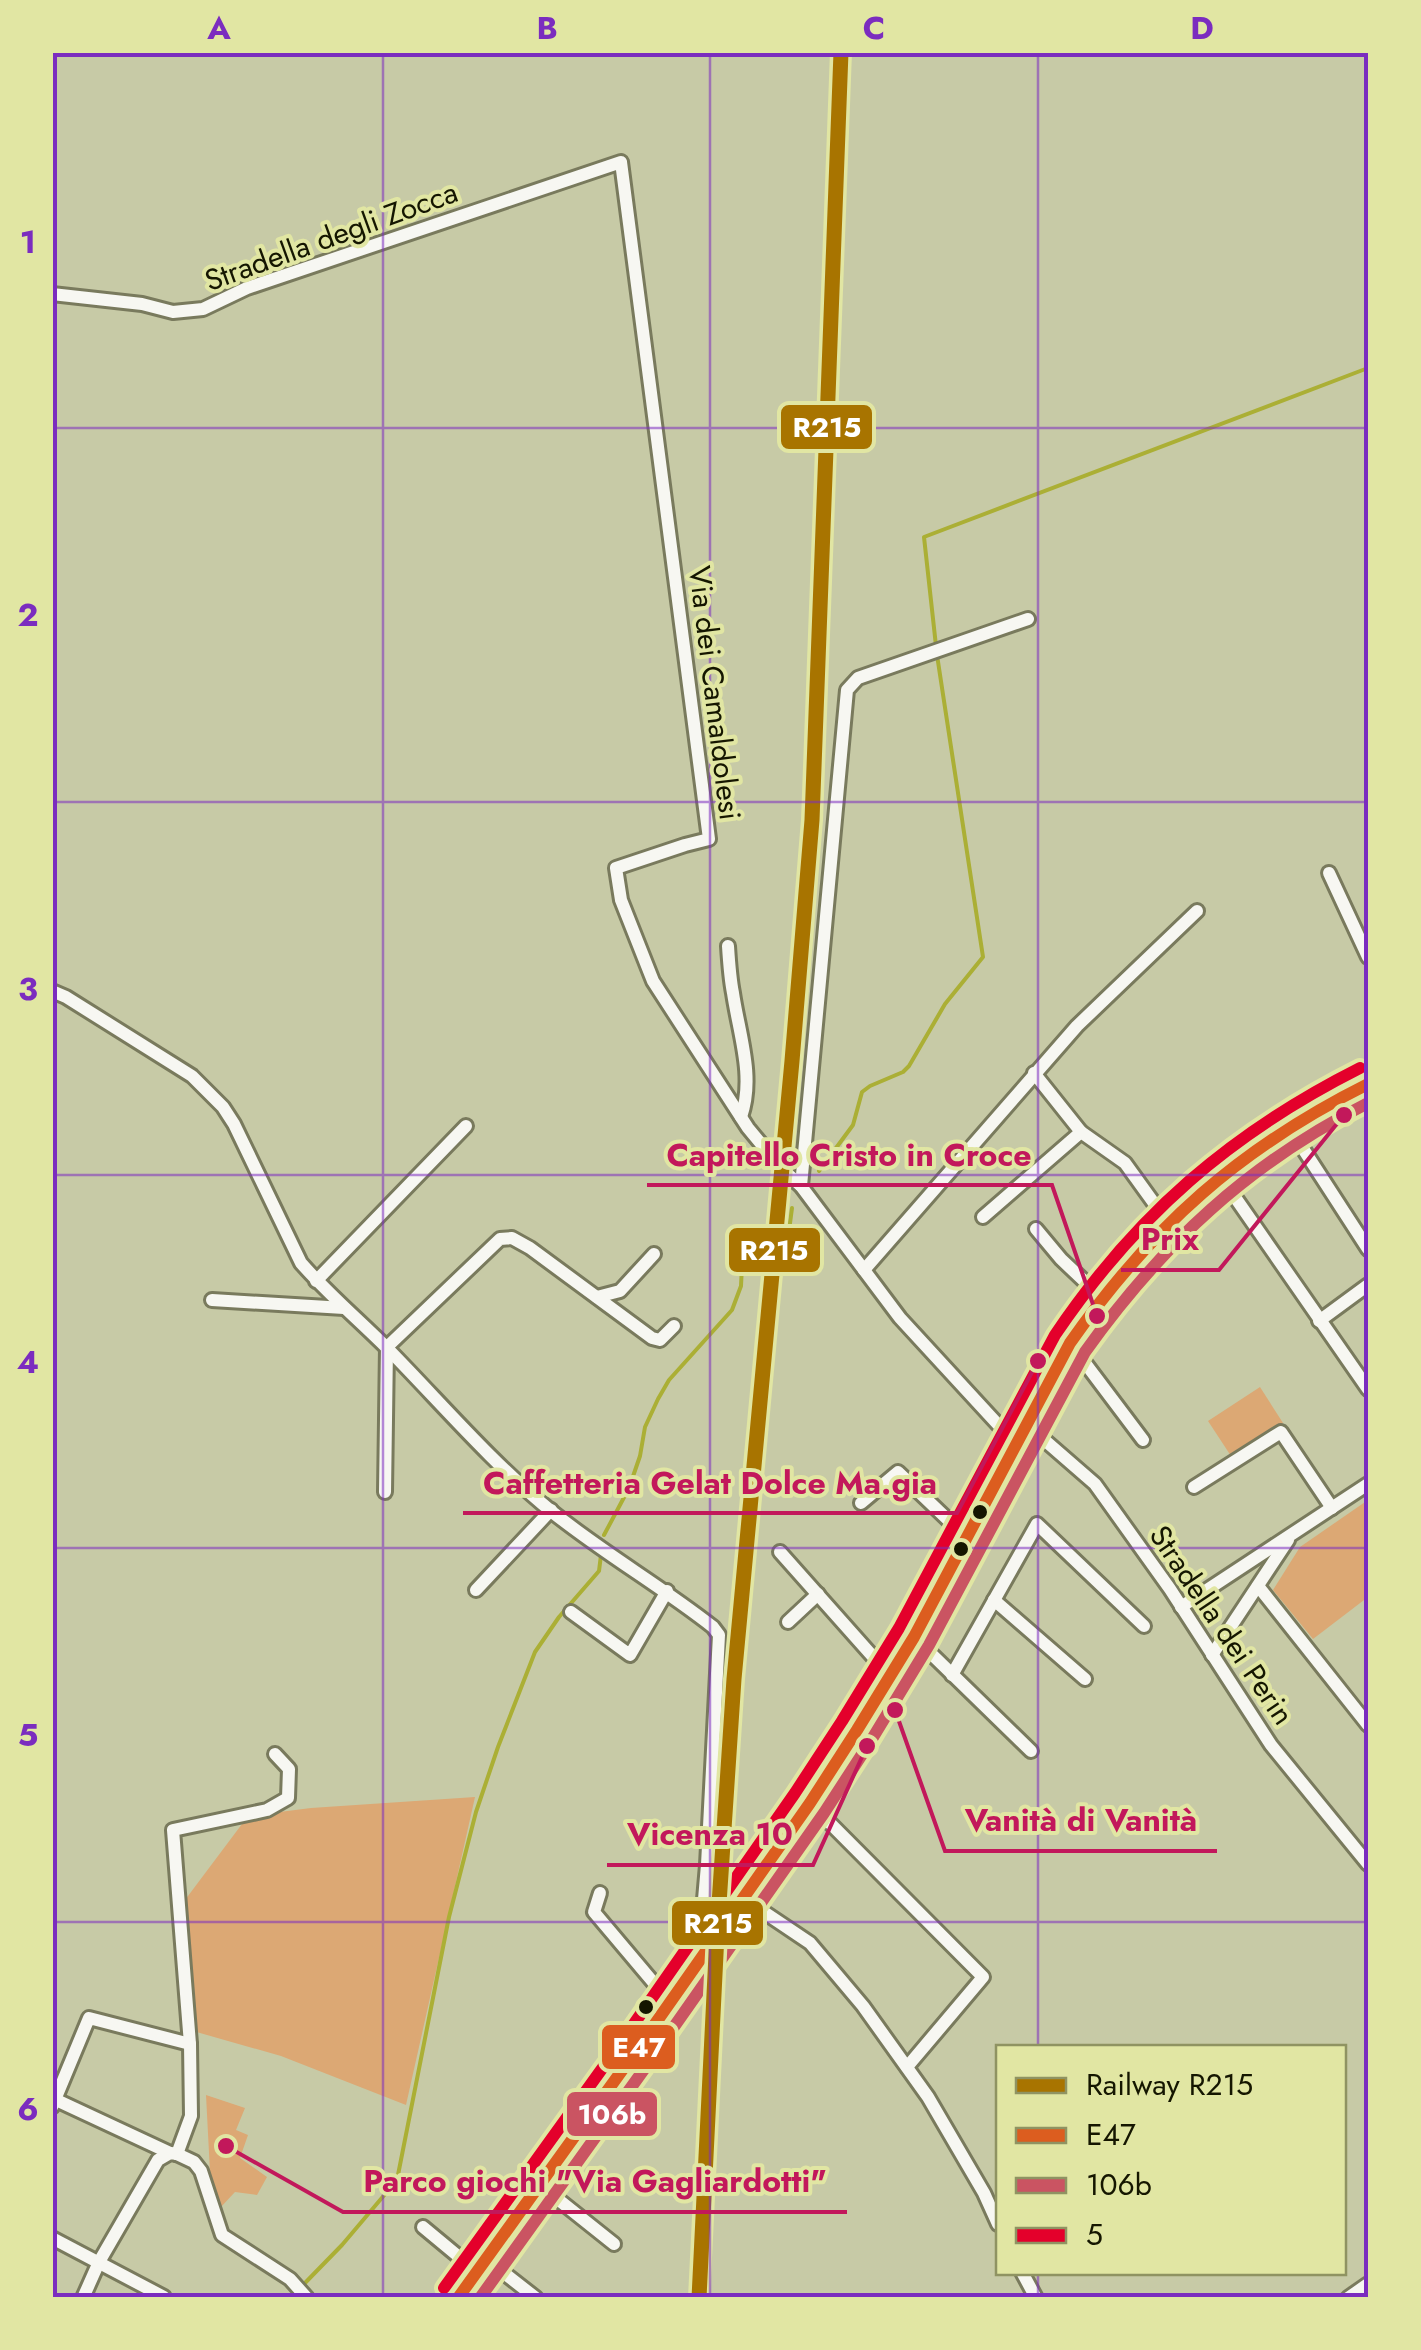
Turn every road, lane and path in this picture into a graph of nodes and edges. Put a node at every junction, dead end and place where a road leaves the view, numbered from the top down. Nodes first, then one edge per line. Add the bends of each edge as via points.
1 (52, 294) edge
2 (646, 354) joint
3 (1028, 619) dead end
4 (1329, 873) dead end
5 (1197, 912) dead end
6 (728, 946) dead end
7 (1368, 956) edge
8 (52, 991) edge
9 (1034, 1073) junction
10 (1368, 1084) edge
11 (741, 1118) junction
12 (466, 1126) dead end
13 (1288, 1126) junction
14 (1081, 1132) junction
15 (1221, 1177) junction
16 (801, 1186) junction
17 (983, 1217) dead end
18 (1169, 1224) junction
19 (1036, 1229) dead end
20 (1368, 1249) edge
21 (654, 1254) dead end
22 (864, 1270) junction
23 (316, 1281) junction
24 (1368, 1286) edge
25 (597, 1297) junction
26 (1101, 1297) junction
27 (212, 1300) dead end
28 (344, 1308) junction
29 (1320, 1321) junction
30 (674, 1326) dead end
31 (1070, 1342) junction
32 (386, 1347) junction
33 (1368, 1388) edge
34 (1026, 1424) junction
35 (1143, 1440) dead end
36 (1015, 1443) junction
37 (1368, 1484) edge
38 (1194, 1488) dead end
39 (385, 1492) dead end
40 (861, 1502) dead end
41 (1332, 1508) junction
42 (551, 1510) junction
43 (1292, 1535) junction
44 (966, 1537) junction
45 (780, 1552) dead end
46 (1258, 1586) junction
47 (476, 1590) dead end
48 (668, 1591) junction
49 (818, 1594) junction
50 (994, 1600) junction
51 (1181, 1608) junction
52 (571, 1612) dead end
53 (788, 1622) dead end
54 (1144, 1626) dead end
55 (914, 1637) junction
56 (1212, 1655) junction
57 (952, 1675) junction
58 (891, 1677) junction
59 (1085, 1679) dead end
60 (1368, 1725) edge
61 (1031, 1750) dead end
62 (275, 1754) dead end
63 (810, 1803) junction
64 (1368, 1864) edge
65 (600, 1893) dead end
66 (743, 1898) junction
67 (707, 1947) junction
68 (669, 2001) junction
69 (190, 2044) junction
70 (907, 2067) junction
71 (54, 2102) edge
72 (173, 2153) junction
73 (540, 2185) junction
74 (996, 2220) edge
75 (423, 2226) dead end
76 (52, 2238) edge
77 (614, 2244) dead end
78 (99, 2262) junction
79 (481, 2265) junction
80 (1024, 2275) edge
81 (1368, 2284) edge
82 (164, 2296) edge
83 (83, 2298) edge
84 (307, 2298) edge
85 (458, 2298) edge
86 (536, 2298) edge
87 (1036, 2298) edge
88 (1348, 2298) edge

1 - 2 street, Stradella degli Zocca via 173,312 203,309 264,282 621,162
2 - 11 street, Via dei Camaldolesi via 709,839 616,868 621,900 653,980
3 - 16 street via 858,678 847,690
4 - 7 street
5 - 9 street
6 - 11 street via 748,1084
8 - 23 street via 192,1076 223,1106
9 - 14 street
9 - 22 street
10 - 13 main road
11 - 16 street, Via dei Camaldolesi
12 - 23 street
13 - 15 main road
13 - 20 street
14 - 17 street
14 - 18 street via 1125,1163
15 - 18 main road
15 - 29 street
16 - 22 street, Via dei Camaldolesi
18 - 26 main road
19 - 26 street
21 - 25 street via 620,1291
22 - 36 street, Via dei Camaldolesi
23 - 28 street
24 - 29 street
25 - 30 street via 652,1338 660,1340
25 - 32 street via 530,1248 500,1239
26 - 31 main road
27 - 28 street
28 - 32 street
29 - 33 street
31 - 34 main road
31 - 35 street
32 - 39 street
32 - 42 street via 485,1452
34 - 36 main road
34 - 51 street, Stradella dei Perin via 1095,1484
36 - 44 main road
37 - 41 street
38 - 41 street via 1281,1432
40 - 44 street via 898,1472
41 - 43 street
42 - 47 street
42 - 48 street
43 - 46 street
43 - 51 street
44 - 55 main road
45 - 49 street
46 - 56 street
46 - 60 street
48 - 52 street via 630,1654
48 - 67 street via 719,1635 700,1934
49 - 53 street
49 - 58 street
50 - 54 street via 1037,1524
50 - 57 street
50 - 59 street
51 - 56 street, Stradella dei Perin
55 - 57 street
55 - 58 main road
56 - 64 street, Stradella dei Perin via 1271,1744
57 - 61 street
58 - 63 main road
62 - 69 street via 289,1769 288,1798 267,1810 173,1830
63 - 66 main road
63 - 70 street via 983,1977
65 - 68 street via 594,1912
66 - 67 main road
66 - 70 street via 810,1942
67 - 68 main road
68 - 73 main road
69 - 71 street via 89,2018
69 - 72 street via 191,2116
70 - 74 street
71 - 72 street
72 - 78 street via 158,2160
72 - 84 street via 201,2171 222,2235 290,2278
73 - 77 street
73 - 79 main road
75 - 79 street
76 - 78 street
78 - 82 street
78 - 83 street
79 - 85 main road
79 - 86 street
80 - 87 street
81 - 88 street

